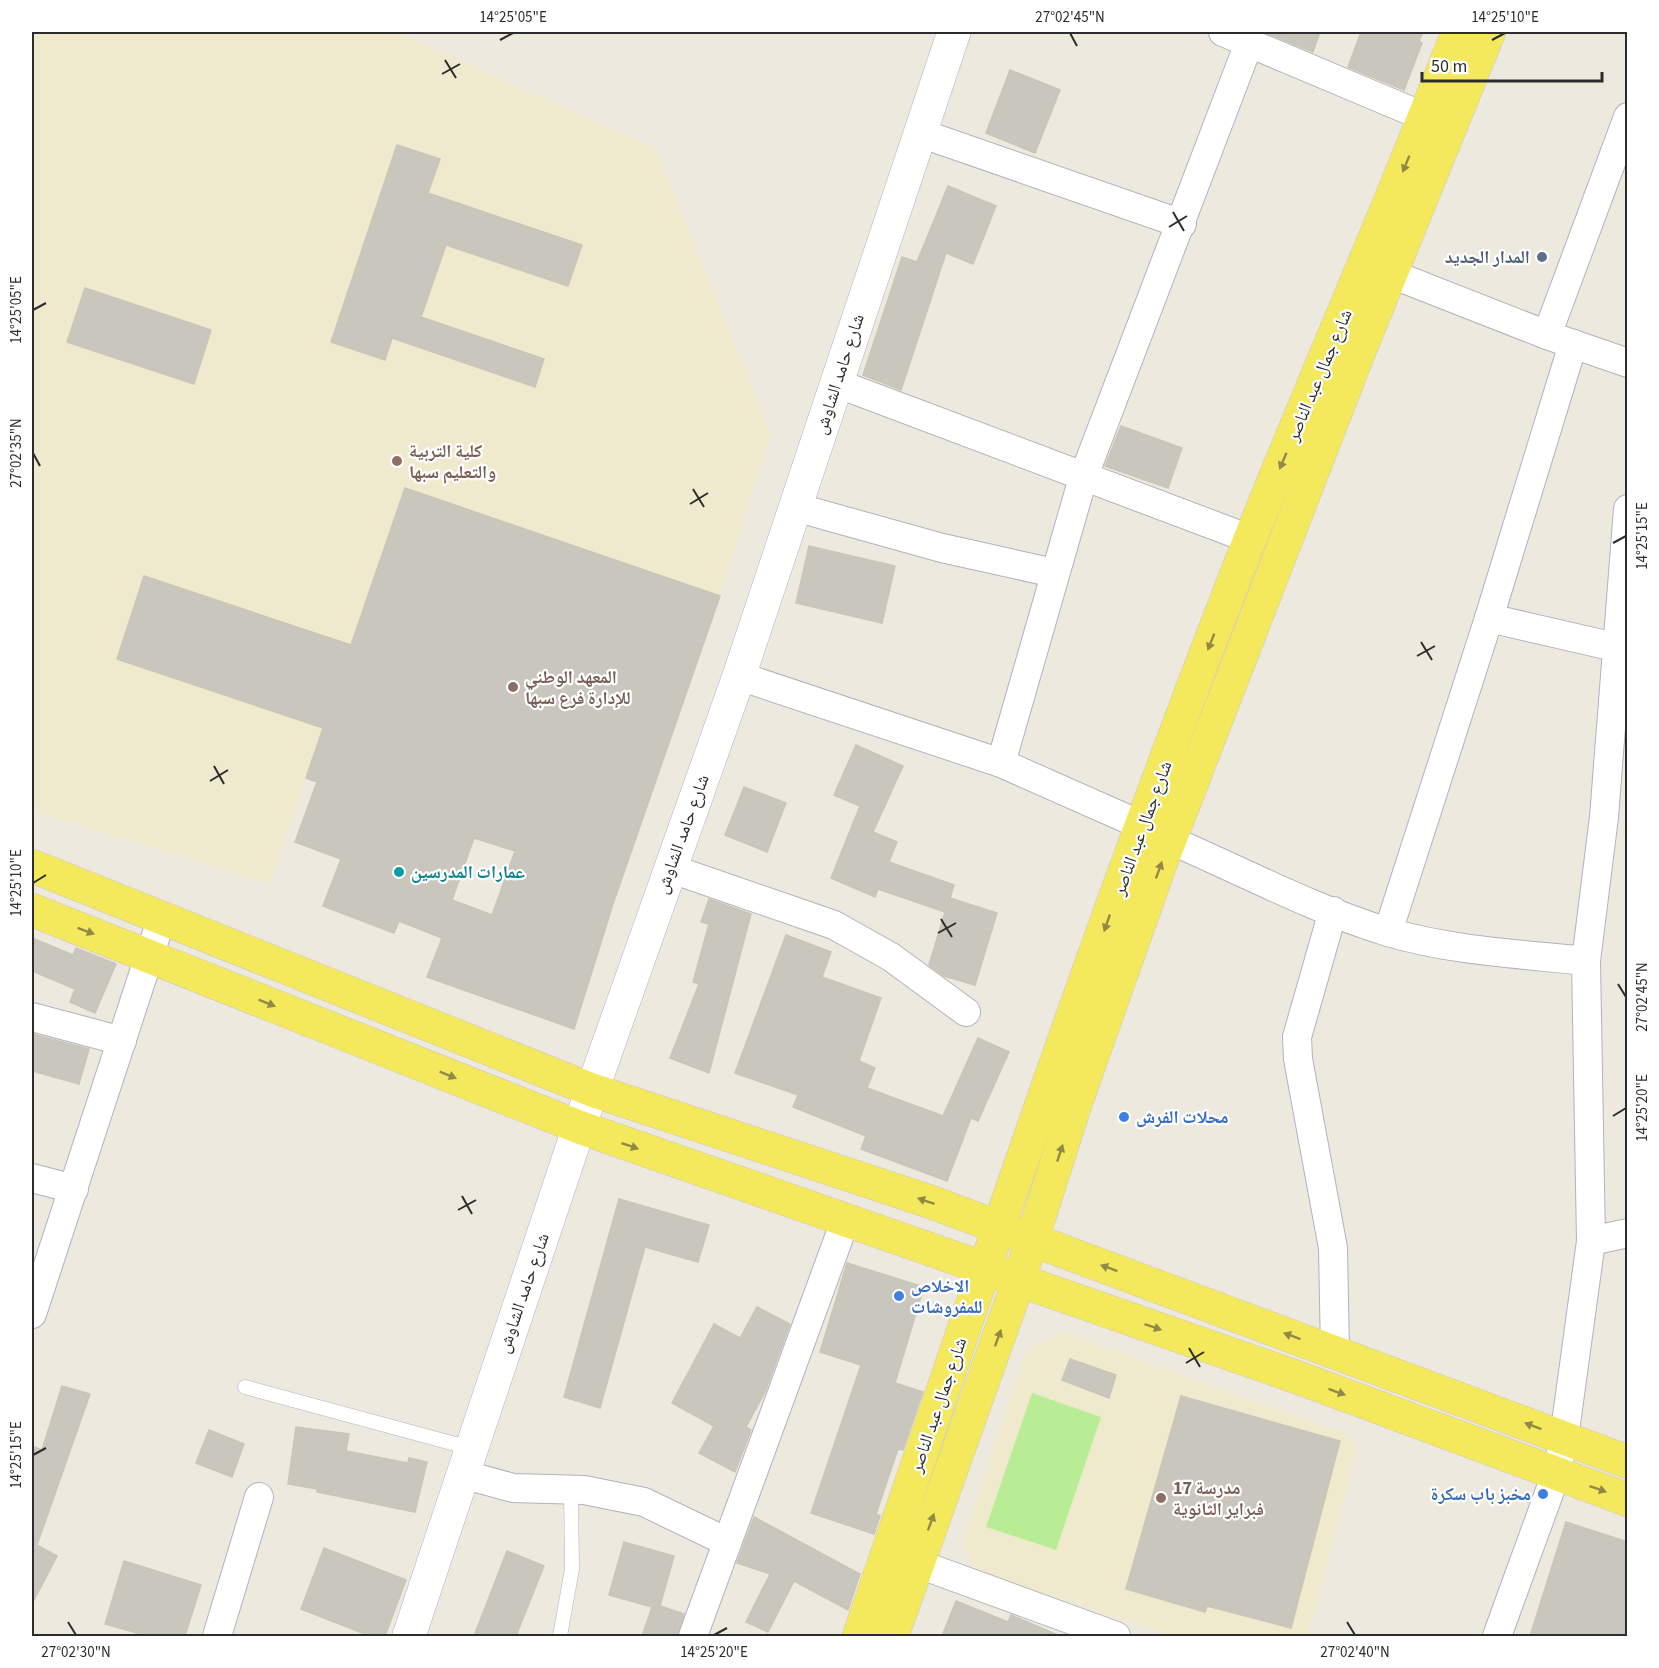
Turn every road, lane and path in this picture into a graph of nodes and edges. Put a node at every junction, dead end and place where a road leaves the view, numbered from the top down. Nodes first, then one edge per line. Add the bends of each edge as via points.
1 (954, 32) edge
2 (1223, 32) edge
3 (1458, 32) edge
4 (1489, 32) edge
5 (1250, 42) junction
6 (1425, 117) junction
7 (1628, 117) edge
8 (920, 133) junction
9 (1182, 224) junction
10 (1379, 269) junction
11 (1560, 340) junction
12 (1628, 363) edge
13 (836, 383) junction
14 (1083, 478) junction
15 (795, 507) junction
16 (1628, 509) edge
17 (1250, 539) junction
18 (1054, 573) junction
19 (1489, 618) junction
20 (1621, 653) edge
21 (739, 676) junction
22 (1001, 763) junction
23 (1141, 825) junction
24 (1170, 840) junction
25 (32, 866) edge
26 (669, 868) junction
27 (32, 910) edge
28 (1333, 911) junction
29 (162, 917) junction
30 (1388, 932) junction
31 (150, 956) junction
32 (1586, 962) junction
33 (966, 1012) dead end
34 (32, 1017) edge
35 (122, 1041) junction
36 (592, 1090) junction
37 (579, 1128) junction
38 (32, 1178) edge
39 (74, 1190) junction
40 (845, 1221) junction
41 (999, 1227) junction
42 (1628, 1233) edge
43 (1032, 1239) junction
44 (1591, 1241) junction
45 (985, 1268) junction
46 (1019, 1280) junction
47 (32, 1314) edge
48 (1335, 1352) junction
49 (245, 1387) dead end
50 (1564, 1438) junction
51 (466, 1461) junction
52 (1628, 1462) edge
53 (1556, 1474) junction
54 (571, 1489) junction
55 (259, 1497) dead end
56 (1628, 1500) edge
57 (727, 1542) junction
58 (916, 1563) junction
59 (1067, 1628) edge
60 (217, 1636) edge
61 (409, 1636) edge
62 (560, 1636) edge
63 (693, 1636) edge
64 (859, 1636) edge
65 (892, 1636) edge
66 (1116, 1636) edge
67 (1497, 1636) edge

1 - 8 street, شارع حامد الشاوش
2 - 5 street
3 - 6 main road, شارع جمال عبد الناصر
4 - 10 main road, شارع جمال عبد الناصر
5 - 6 street
5 - 9 street
6 -> 10 main road, شارع جمال عبد الناصر
7 - 11 street
8 - 9 street
8 - 13 street, شارع حامد الشاوش
9 - 14 street
10 - 11 street
10 -> 17 main road, شارع جمال عبد الناصر
10 - 24 main road, شارع جمال عبد الناصر
11 - 12 street
11 - 19 street
13 - 14 street
13 - 15 street, شارع حامد الشاوش
14 - 17 street
14 - 18 street
15 - 18 street via 942,548
15 - 21 street, شارع حامد الشاوش
16 - 20 street
17 -> 23 main road, شارع جمال عبد الناصر
18 - 22 street
19 - 20 street
19 - 30 street
20 - 32 street
21 - 22 street
21 - 26 street, شارع حامد الشاوش
22 - 23 street
23 -> 41 main road, شارع جمال عبد الناصر
24 - 28 street
43 -> 24 main road, شارع جمال عبد الناصر via 1080,1090
25 - 29 main road
26 - 33 street via 834,926 891,957
26 - 36 street, شارع حامد الشاوش
27 -> 31 main road
28 - 30 street
28 - 48 street via 1297,1038 1333,1248
29 - 31 street
29 - 36 main road
30 - 32 street via 1436,944
31 - 35 street
31 -> 37 main road
32 - 44 street
34 - 35 street
35 - 39 street
36 - 37 street, شارع حامد الشاوش
41 -> 36 main road
37 -> 40 main road
37 - 51 street, شارع حامد الشاوش
38 - 39 street
39 - 47 street
40 - 45 main road
40 - 57 street
41 - 43 main road
41 - 45 main road, شارع جمال عبد الناصر
42 - 44 street
43 - 46 main road, شارع جمال عبد الناصر
48 -> 43 main road
44 - 50 street
45 - 46 main road
45 - 64 main road, شارع جمال عبد الناصر
46 -> 53 main road
58 -> 46 main road, شارع جمال عبد الناصر
50 -> 48 main road
49 - 51 lane
50 - 52 main road
50 - 53 street
51 - 54 street via 513,1488
51 - 61 street, شارع حامد الشاوش
53 -> 56 main road
53 - 67 street
54 - 57 street via 644,1502
54 - 62 lane via 572,1569
55 - 60 street
57 - 63 street
58 - 59 street
58 - 65 main road, شارع جمال عبد الناصر
59 - 66 street

